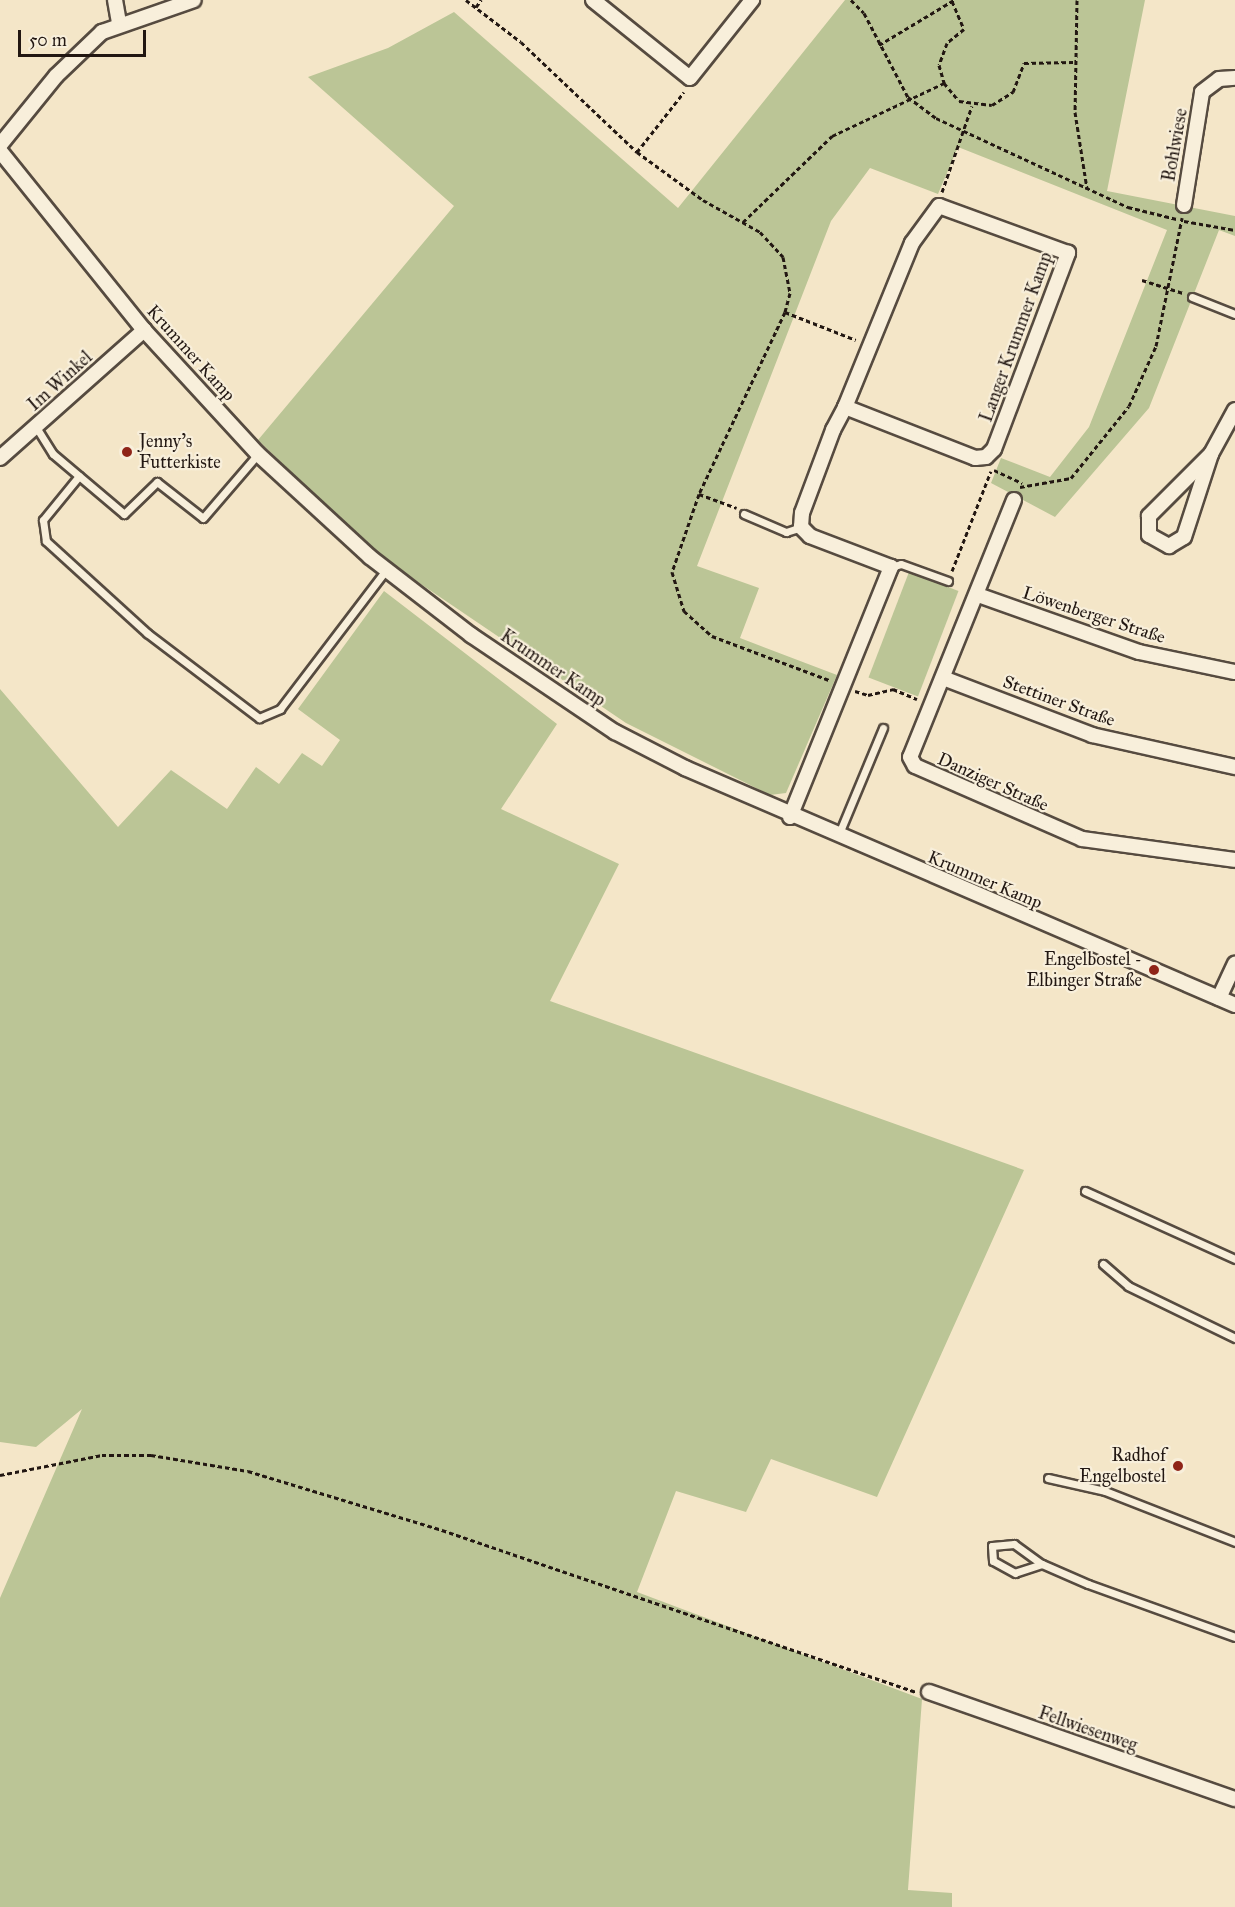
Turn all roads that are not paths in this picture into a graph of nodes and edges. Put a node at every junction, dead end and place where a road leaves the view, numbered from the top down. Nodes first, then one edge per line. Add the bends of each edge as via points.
1 (115, 0) edge
2 (194, 0) edge
3 (593, 0) edge
4 (752, 0) edge
5 (119, 23) junction
6 (1235, 78) edge
7 (0, 145) edge
8 (0, 151) edge
9 (1184, 205) road end
10 (1192, 297) road end
11 (1235, 314) edge
12 (144, 330) junction
13 (845, 407) junction
14 (1235, 410) edge
15 (36, 427) junction
16 (258, 454) junction
17 (1211, 454) junction
18 (0, 458) edge
19 (79, 477) junction
20 (1014, 500) road end
21 (744, 514) road end
22 (801, 527) junction
23 (891, 567) junction
24 (386, 570) junction
25 (948, 581) road end
26 (978, 594) junction
27 (1235, 672) edge
28 (943, 678) junction
29 (883, 728) dead end
30 (1235, 767) edge
31 (790, 817) junction
32 (837, 838) junction
33 (1235, 860) edge
34 (1235, 964) edge
35 (1219, 998) junction
36 (1235, 1005) edge
37 (1085, 1191) dead end
38 (1235, 1259) edge
39 (1103, 1264) dead end
40 (1235, 1338) edge
41 (1048, 1478) dead end
42 (1235, 1542) edge
43 (1042, 1564) junction
44 (1235, 1638) edge
45 (929, 1692) road end
46 (1235, 1799) edge

1 - 5 street
2 - 5 street
3 - 4 street via 690,78
5 - 7 street via 82,48
6 - 9 street, Bohlwiese via 1219,79 1202,92
8 - 12 street, Krummer Kamp
10 - 11 lane
12 - 15 street, Im Winkel
12 - 16 street, Krummer Kamp
13 - 13 street, Langer Krummer Kamp via 912,243 939,206 1068,253 989,463
13 - 22 street via 802,513
14 - 17 street
15 - 18 street, Im Winkel
15 - 19 lane via 53,454
16 - 19 lane via 203,518 157,482 124,514
16 - 24 street, Krummer Kamp
17 - 17 street via 1149,516 1149,535 1178,544
19 - 24 lane via 43,520 46,541 147,633 259,718 280,709
20 - 26 street, Danziger Straße
21 - 22 lane via 786,532
22 - 23 street via 810,536
23 - 25 lane via 901,564
23 - 31 street via 846,689 824,722
24 - 31 street, Krummer Kamp via 471,636 615,732
26 - 27 street, Löwenberger Straße via 1139,652
26 - 28 street, Danziger Straße
28 - 30 street, Stettiner Straße via 1092,735
28 - 33 street, Danziger Straße via 910,757 921,770 1082,839
29 - 32 lane
31 - 32 street, Krummer Kamp
32 - 35 street, Krummer Kamp
34 - 35 street
35 - 36 street, Krummer Kamp
37 - 38 lane
39 - 40 lane via 1128,1286
41 - 42 lane via 1105,1491
43 - 43 lane via 1014,1544 992,1546 993,1561 1015,1574
43 - 44 lane
45 - 46 street, Fellwiesenweg

